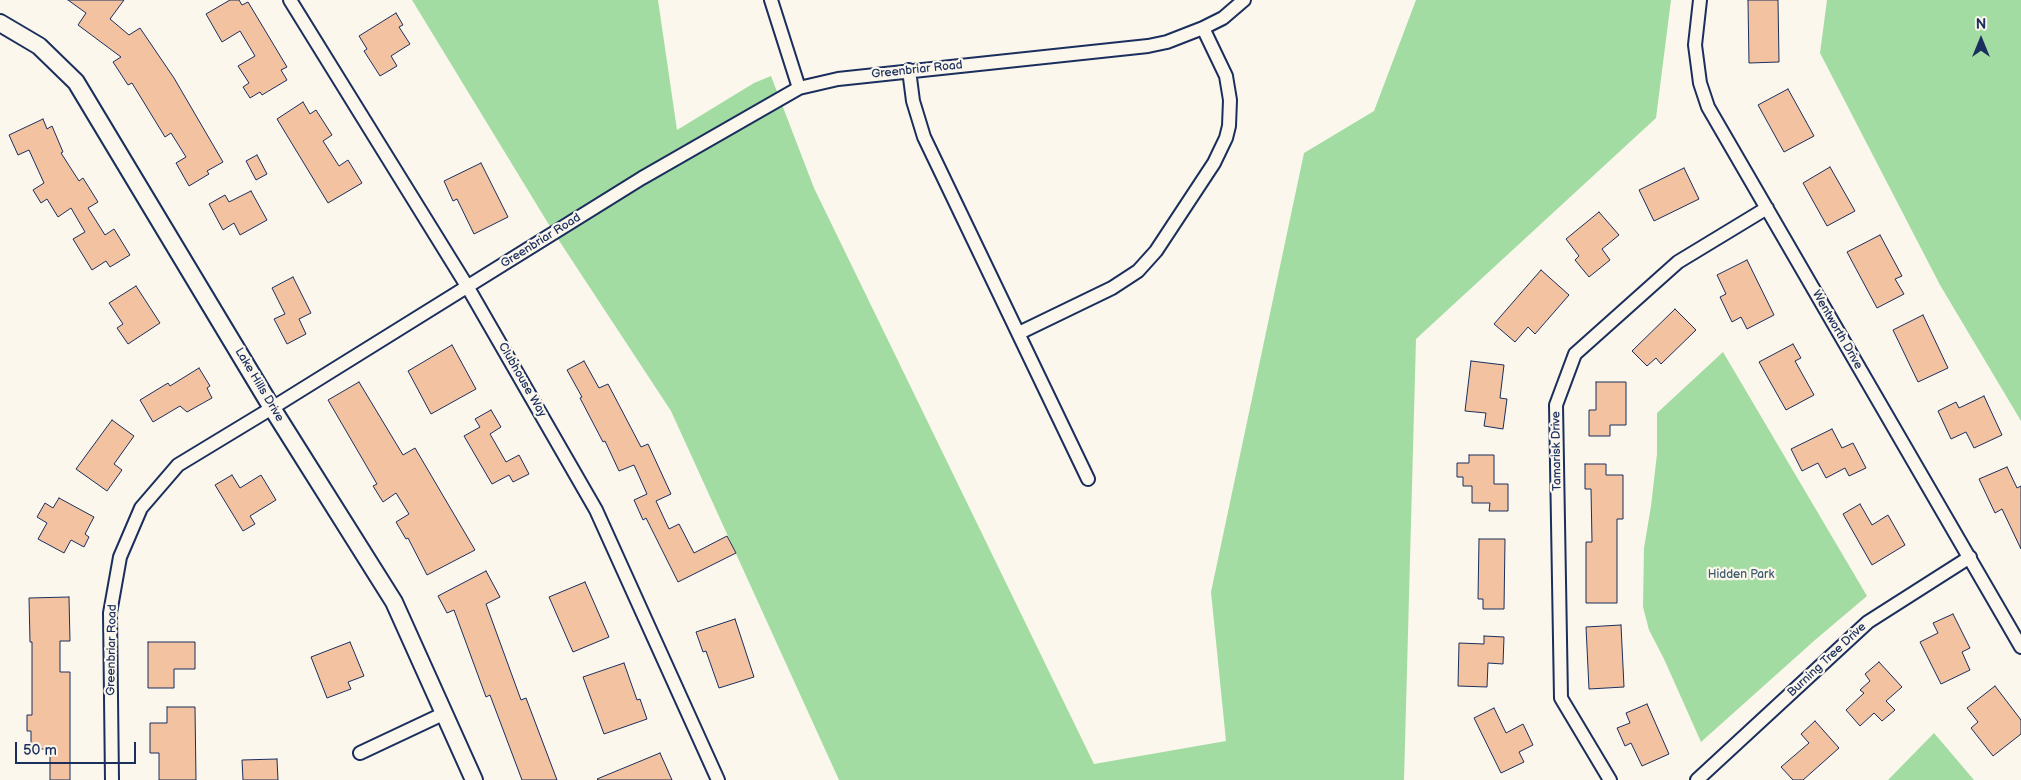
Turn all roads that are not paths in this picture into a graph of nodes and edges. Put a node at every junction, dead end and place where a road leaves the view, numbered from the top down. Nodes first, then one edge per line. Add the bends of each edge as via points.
1 (290, 0) edge
2 (771, 0) edge
3 (1244, 0) edge
4 (1700, 0) edge
5 (0, 24) edge
6 (1203, 28) junction
7 (909, 70) junction
8 (799, 88) junction
9 (1767, 208) junction
10 (467, 286) junction
11 (1019, 333) junction
12 (272, 408) junction
13 (1088, 479) dead end
14 (1970, 557) junction
15 (2021, 646) edge
16 (445, 712) junction
17 (360, 753) dead end
18 (112, 780) edge
19 (474, 780) edge
20 (718, 780) edge
21 (1610, 780) edge
22 (1697, 780) edge

1 - 10 street, Clubhouse Way
2 - 8 street
3 - 6 street, Greenbriar Road
4 - 9 street, Wentworth Drive via 1695,45 1700,83 1708,107
5 - 12 street, Lake Hills Drive via 39,46 76,82
6 - 7 street, Greenbriar Road via 1167,42 1128,49
6 - 11 street via 1226,76 1230,100 1226,138 1214,163 1156,252 1138,271 1112,288
7 - 8 street, Greenbriar Road via 838,79
7 - 11 street via 912,101 924,137
8 - 10 street, Greenbriar Road via 642,178
9 - 14 street, Wentworth Drive
9 - 21 street, Tamarisk Drive via 1678,262 1575,354 1556,405 1561,698
10 - 12 street, Greenbriar Road
10 - 20 street, Clubhouse Way via 596,510
11 - 13 street
12 - 16 street, Lake Hills Drive via 394,602
12 - 18 street, Greenbriar Road via 178,465 141,508 120,557 110,612
14 - 15 street, Wentworth Drive
14 - 22 street, Burning Tree Drive via 1868,622
16 - 17 street
16 - 19 street, Lake Hills Drive

